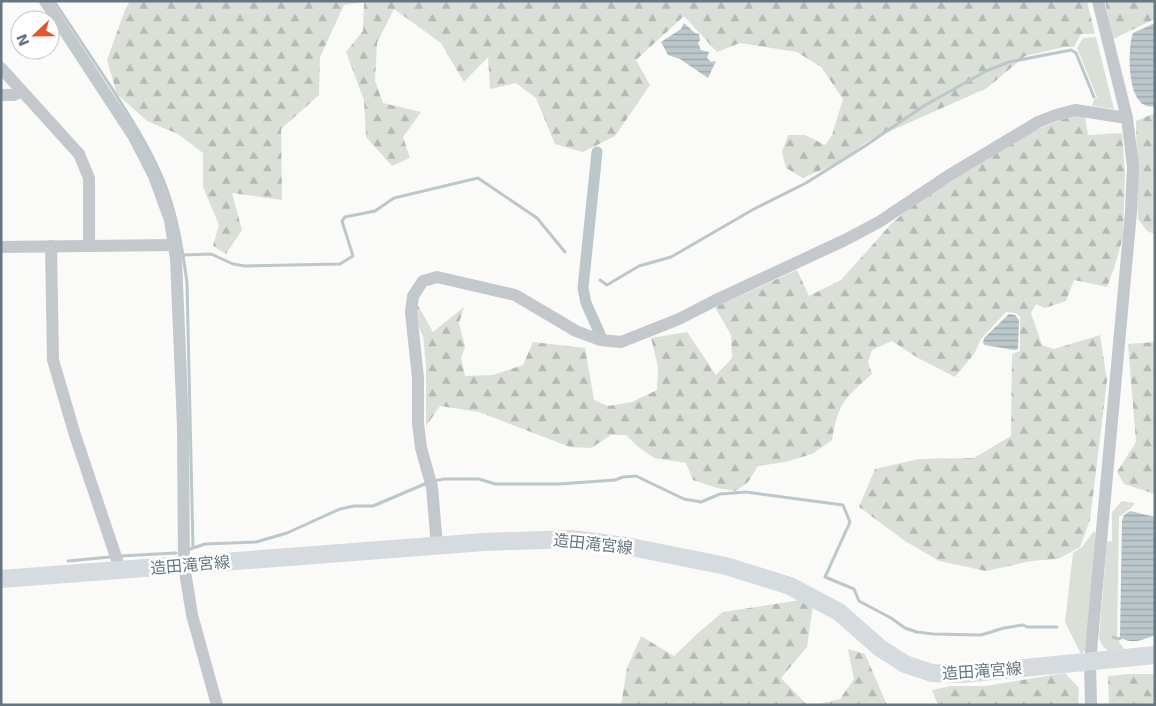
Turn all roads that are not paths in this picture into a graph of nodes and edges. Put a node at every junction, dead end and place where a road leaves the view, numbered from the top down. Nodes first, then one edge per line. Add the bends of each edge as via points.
1 (45, 1) edge
2 (1098, 1) edge
3 (1, 68) edge
4 (22, 91) junction
5 (1, 95) edge
6 (1127, 118) junction
7 (174, 244) junction
8 (51, 246) junction
9 (89, 246) junction
10 (1, 247) edge
11 (437, 546) junction
12 (184, 566) junction
13 (119, 571) junction
14 (1, 579) edge
15 (1155, 655) edge
16 (1090, 662) junction
17 (217, 705) edge
18 (1091, 705) edge

1 - 7 street via 134,137 154,176 170,220
2 - 6 street
3 - 4 street
4 - 5 street
4 - 9 street via 79,154 89,178
6 - 11 street via 1075,110 1038,122 845,240 679,319 621,342 600,340 576,330 515,296 437,277 423,281 413,296 411,312 418,378 418,423 431,482
6 - 16 street via 1133,167 1131,212
7 - 9 street
7 - 12 street
8 - 9 street
8 - 10 street
8 - 13 street via 54,366
11 - 12 main road, 造田滝宮線
11 - 16 main road, 造田滝宮線 via 572,539 726,566 790,586 814,598 839,612 880,648 905,664 932,674
12 - 13 main road, 造田滝宮線
12 - 17 street via 192,616
13 - 14 main road, 造田滝宮線
15 - 16 main road, 造田滝宮線
16 - 18 street

